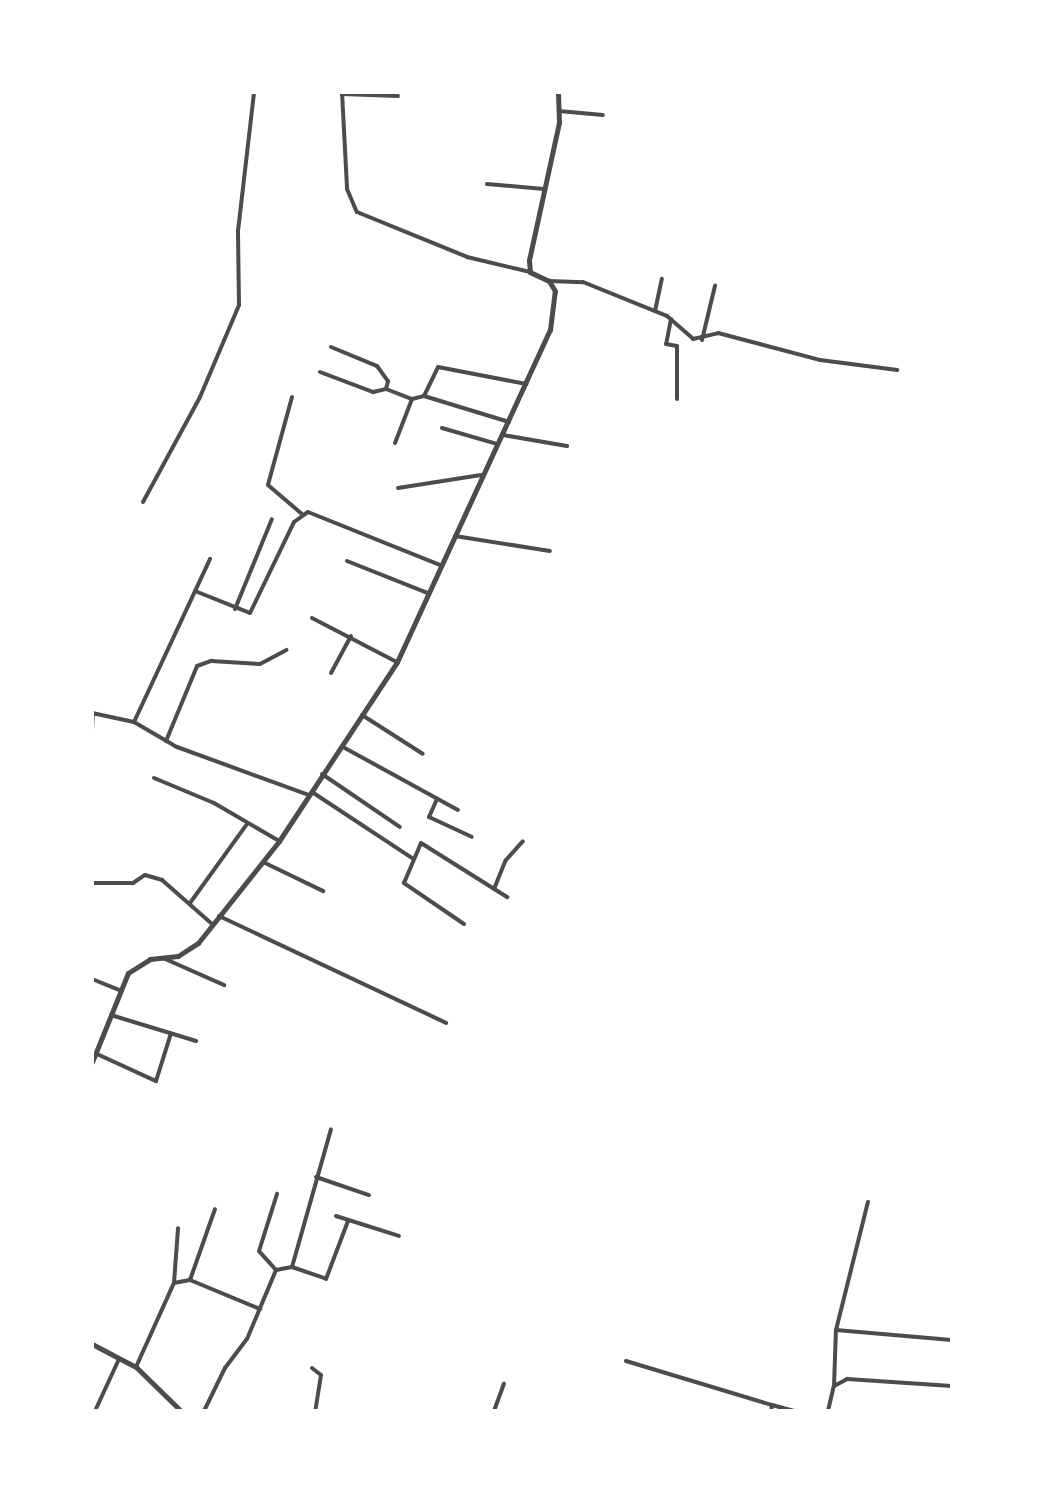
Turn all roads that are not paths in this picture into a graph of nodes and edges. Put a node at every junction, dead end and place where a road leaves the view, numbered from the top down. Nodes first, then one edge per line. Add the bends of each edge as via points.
1 (254, 92) edge
2 (558, 92) edge
3 (342, 93) edge
4 (398, 96) dead end
5 (559, 111) junction
6 (603, 115) dead end
7 (487, 184) dead end
8 (545, 190) junction
9 (530, 272) junction
10 (662, 279) dead end
11 (549, 281) junction
12 (715, 286) dead end
13 (655, 311) junction
14 (671, 319) junction
15 (702, 340) junction
16 (331, 347) dead end
17 (897, 370) dead end
18 (320, 372) dead end
19 (527, 384) junction
20 (386, 389) junction
21 (424, 396) junction
22 (292, 397) dead end
23 (412, 399) junction
24 (677, 399) dead end
25 (509, 422) junction
26 (442, 428) dead end
27 (503, 435) junction
28 (395, 443) dead end
29 (498, 444) junction
30 (567, 446) dead end
31 (481, 475) junction
32 (398, 488) dead end
33 (143, 502) dead end
34 (302, 514) junction
35 (272, 519) dead end
36 (453, 535) junction
37 (550, 551) dead end
38 (210, 559) dead end
39 (347, 561) dead end
40 (442, 566) junction
41 (195, 591) junction
42 (428, 593) junction
43 (235, 609) junction
44 (312, 618) dead end
45 (351, 636) junction
46 (286, 650) dead end
47 (397, 662) junction
48 (331, 673) dead end
49 (92, 713) edge
50 (360, 714) junction
51 (134, 722) junction
52 (92, 730) edge
53 (166, 741) junction
54 (343, 747) junction
55 (423, 754) dead end
56 (92, 768) edge
57 (322, 774) junction
58 (154, 778) dead end
59 (311, 794) junction
60 (92, 799) edge
61 (437, 799) junction
62 (458, 810) dead end
63 (248, 823) junction
64 (400, 827) dead end
65 (472, 837) dead end
66 (279, 841) junction
67 (523, 841) dead end
68 (412, 858) junction
69 (263, 862) junction
70 (92, 883) edge
71 (494, 889) junction
72 (323, 891) dead end
73 (507, 897) dead end
74 (190, 903) junction
75 (219, 916) junction
76 (212, 924) junction
77 (464, 924) dead end
78 (163, 958) junction
79 (92, 979) edge
80 (224, 985) dead end
81 (119, 990) junction
82 (111, 1015) junction
83 (446, 1023) dead end
84 (171, 1033) junction
85 (196, 1041) dead end
86 (97, 1054) junction
87 (92, 1062) edge
88 (331, 1129) dead end
89 (316, 1177) junction
90 (277, 1194) dead end
91 (369, 1195) dead end
92 (868, 1202) dead end
93 (215, 1209) dead end
94 (336, 1216) dead end
95 (348, 1221) junction
96 (178, 1228) dead end
97 (399, 1236) dead end
98 (292, 1267) junction
99 (276, 1270) junction
100 (190, 1280) junction
101 (174, 1283) junction
102 (260, 1309) junction
103 (836, 1330) junction
104 (952, 1340) edge
105 (92, 1344) edge
106 (119, 1358) junction
107 (626, 1361) dead end
108 (136, 1367) junction
109 (312, 1368) dead end
110 (504, 1384) dead end
111 (834, 1386) junction
112 (952, 1386) edge
113 (771, 1408) edge
114 (95, 1411) edge
115 (181, 1411) edge
116 (204, 1411) edge
117 (315, 1411) edge
118 (494, 1411) edge
119 (795, 1411) edge
120 (828, 1411) edge

1 - 33 street via 238,231 239,305 200,397
2 - 5 street
3 - 4 street
3 - 9 street via 347,189 357,212 467,257
5 - 6 street
5 - 8 street
7 - 8 street
8 - 9 street
9 - 11 street
10 - 13 street
11 - 13 street via 583,282
11 - 19 street via 555,291 550,330
12 - 15 street
13 - 14 street
14 - 15 street via 687,337
14 - 24 street via 666,344 677,346
15 - 17 street via 718,333 820,360
16 - 20 street via 383,371
18 - 20 street via 373,392
19 - 21 street via 438,367
19 - 25 street
20 - 23 street
21 - 23 street
21 - 25 street
22 - 34 street via 268,485
23 - 28 street
25 - 27 street
26 - 29 street
27 - 29 street
27 - 30 street
29 - 31 street
31 - 32 street
31 - 36 street
34 - 40 street via 322,513
34 - 43 street via 254,610
35 - 43 street
36 - 37 street
36 - 40 street
38 - 41 street
39 - 42 street
40 - 42 street
41 - 43 street
41 - 51 street
42 - 47 street
44 - 45 street
45 - 47 street
45 - 48 street
46 - 53 street via 260,664 211,661 197,666
47 - 50 street
49 - 51 street
49 - 52 street
50 - 54 street
50 - 55 street
51 - 53 street
53 - 59 street
54 - 57 street
54 - 61 street
56 - 60 street
57 - 59 street
57 - 64 street
58 - 63 street
59 - 66 street
59 - 68 street
61 - 62 street
61 - 65 street via 429,817
63 - 66 street
63 - 74 street
66 - 69 street
67 - 71 street via 506,860
68 - 71 street via 421,843
68 - 77 street via 404,883
69 - 72 street
69 - 75 street
70 - 74 street via 133,883 145,875 162,880
71 - 73 street
74 - 76 street
75 - 76 street
75 - 83 street
76 - 78 street via 198,943 178,956
78 - 80 street
78 - 81 street via 135,965
79 - 81 street
81 - 82 street
82 - 84 street
82 - 86 street
84 - 85 street
84 - 86 street via 156,1081
86 - 87 street
88 - 89 street
89 - 91 street
89 - 98 street
90 - 99 street via 259,1251
92 - 103 street
93 - 100 street
94 - 95 street
95 - 97 street
95 - 98 street via 326,1279
96 - 101 street
98 - 99 street
99 - 102 street
100 - 101 street
100 - 102 street
101 - 108 street
102 - 116 street
103 - 104 street
103 - 111 street
105 - 106 street
106 - 108 street
106 - 114 street
107 - 113 street
108 - 115 street
109 - 117 street via 321,1375
110 - 118 street
111 - 112 street via 847,1379 883,1379
111 - 120 street
113 - 119 street

